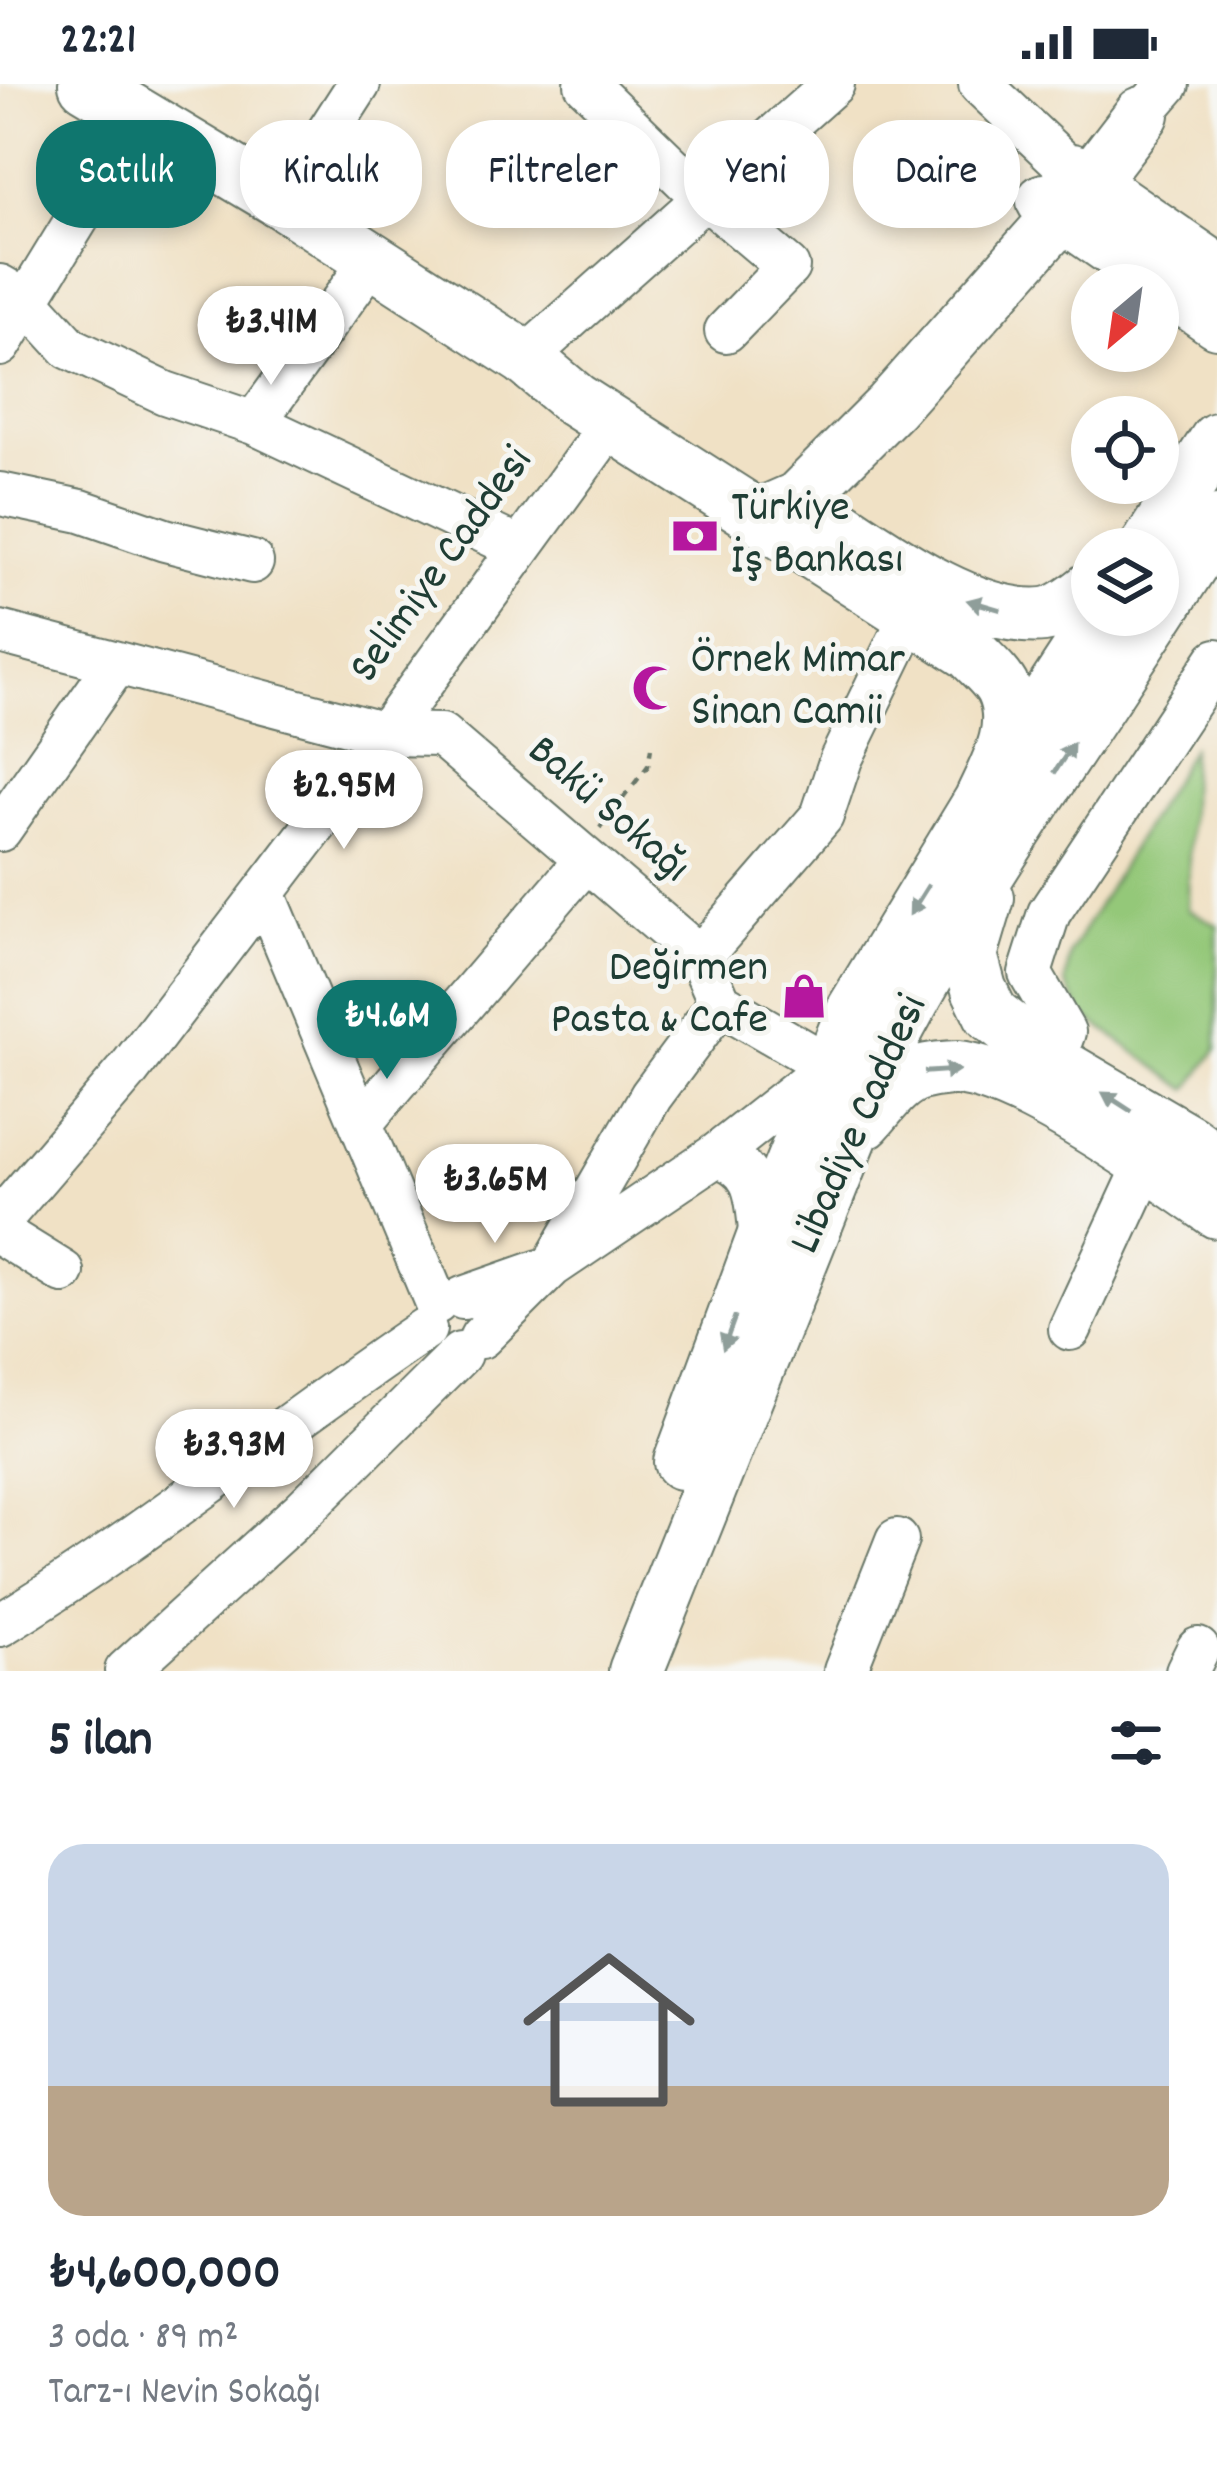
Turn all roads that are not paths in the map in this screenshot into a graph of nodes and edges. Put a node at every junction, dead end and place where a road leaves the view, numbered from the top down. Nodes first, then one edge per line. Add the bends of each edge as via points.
1 (86, 84) edge
2 (359, 84) edge
3 (586, 84) edge
4 (980, 84) edge
5 (819, 89) edge
6 (1155, 99) edge
7 (140, 116) junction
8 (336, 120) edge
9 (787, 120) edge
10 (240, 176) edge
11 (684, 179) edge
12 (1083, 203) junction
13 (684, 219) edge
14 (323, 228) edge
15 (744, 228) edge
16 (372, 260) junction
17 (1217, 271) edge
18 (14, 294) edge
19 (1217, 321) edge
20 (726, 331) dead end
21 (0, 345) edge
22 (525, 358) junction
23 (891, 406) junction
24 (612, 422) junction
25 (254, 423) junction
26 (1217, 440) edge
27 (0, 494) edge
28 (769, 496) junction
29 (1158, 528) edge
30 (1213, 530) edge
31 (517, 548) junction
32 (882, 551) junction
33 (252, 562) dead end
34 (1179, 582) edge
35 (1071, 604) edge
36 (911, 615) junction
37 (0, 632) edge
38 (1088, 636) edge
39 (1144, 636) edge
40 (1217, 660) edge
41 (117, 663) junction
42 (385, 734) junction
43 (981, 801) junction
44 (0, 830) edge
45 (1000, 856) junction
46 (582, 858) junction
47 (263, 892) junction
48 (700, 957) junction
49 (720, 1003) junction
50 (1053, 1062) junction
51 (829, 1066) junction
52 (362, 1122) junction
53 (851, 1136) junction
54 (716, 1155) junction
55 (1147, 1162) junction
56 (1217, 1162) edge
57 (1217, 1211) edge
58 (0, 1220) edge
59 (0, 1233) edge
60 (761, 1246) junction
61 (552, 1267) junction
62 (63, 1272) dead end
63 (441, 1310) junction
64 (1070, 1329) dead end
65 (471, 1346) junction
66 (897, 1540) dead end
67 (0, 1624) edge
68 (126, 1671) edge
69 (599, 1671) edge
70 (635, 1671) edge
71 (845, 1671) edge

1 - 7 main road
2 - 8 street
3 - 11 street
4 - 12 street
5 - 9 street
6 - 12 main road
7 - 10 main road
7 - 18 street
12 - 17 main road
12 - 19 main road
12 - 23 main road
12 - 28 main road via 789,467
13 - 22 street
14 - 16 main road
15 - 20 street via 788,267
16 - 22 main road
16 - 25 street
18 - 21 street
18 - 25 street via 70,348
22 - 24 main road
22 - 28 main road via 590,380
23 - 28 main road
23 - 32 main road via 854,487 856,523
24 - 28 main road
24 - 31 street, Selimiye Caddesi
25 - 31 street
26 - 29 main road
27 - 33 street
28 - 32 main road
28 - 36 main road
30 - 34 main road, Libadiye Caddesi
31 - 42 street, Selimiye Caddesi
35 -> 32 main road via 1046,615 1010,613 962,598
36 - 43 main road via 971,653 1003,689 1006,746
36 - 48 street via 822,816
37 - 41 street, Bakü Sokağı
38 - 43 main road, Libadiye Caddesi
45 -> 39 main road, Libadiye Caddesi
40 - 50 street via 1049,913 1030,973 1064,1032
41 - 42 street, Bakü Sokağı
41 - 44 street
42 - 46 street, Bakü Sokağı via 441,736
42 - 47 street, Selimiye Caddesi
43 -> 51 main road, Libadiye Caddesi via 881,960
45 - 50 main road via 970,955 991,1014
45 - 53 main road, Libadiye Caddesi via 911,1000
46 - 48 street, Bakü Sokağı
46 - 52 street
47 - 52 street
47 - 58 street, Selimiye Caddesi via 126,1073
48 - 49 street, Bakü Sokağı
49 - 51 street
49 - 61 street via 651,1096
56 -> 50 main road
51 - 54 street
51 - 60 main road, Libadiye Caddesi
52 - 63 street
53 -> 55 main road via 902,1081 958,1068 1005,1082
53 - 70 main road, Libadiye Caddesi
54 - 60 street via 738,1162 754,1186
54 - 61 street
55 - 57 main road
55 - 64 street
59 - 62 street
60 -> 69 main road, Libadiye Caddesi
61 - 63 street
61 - 65 street
63 - 65 street via 434,1347
63 - 67 street via 70,1582
65 - 68 street
66 - 71 street

